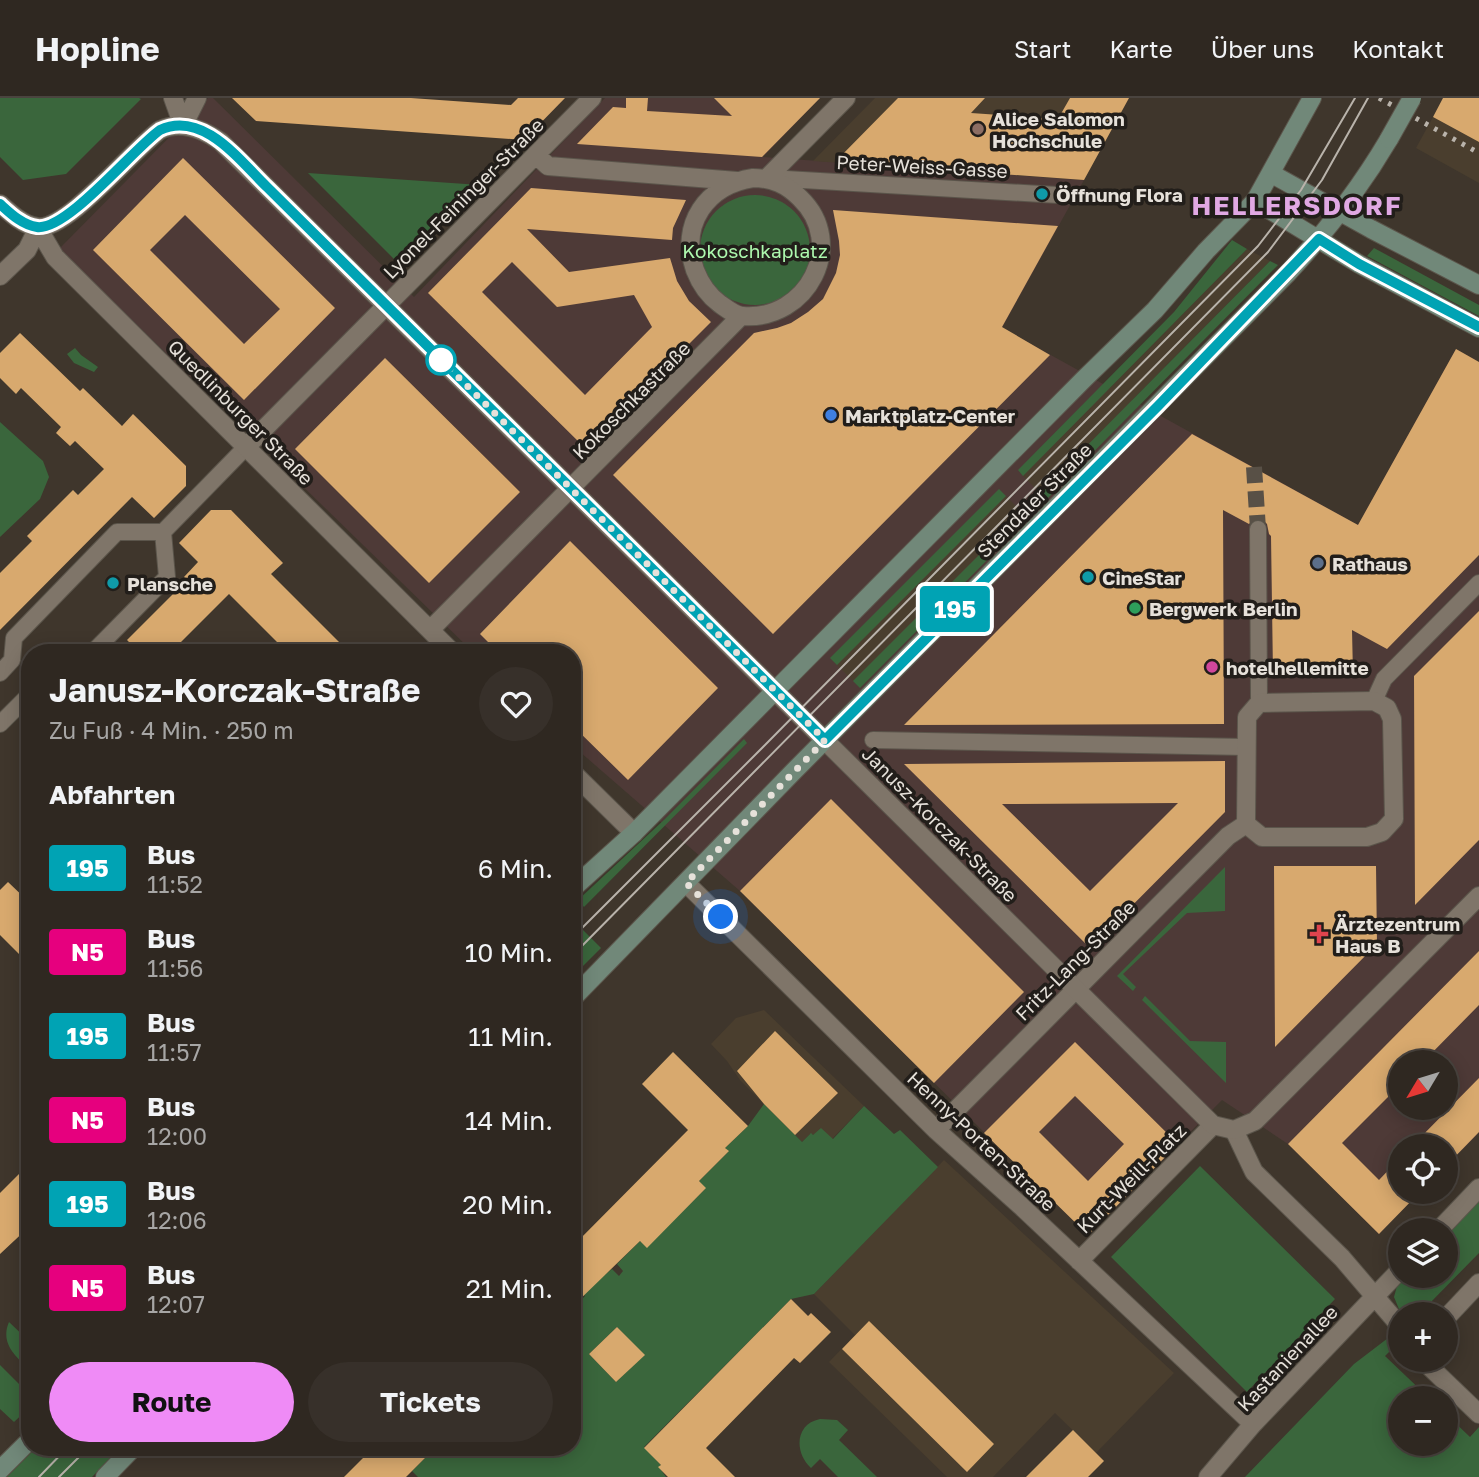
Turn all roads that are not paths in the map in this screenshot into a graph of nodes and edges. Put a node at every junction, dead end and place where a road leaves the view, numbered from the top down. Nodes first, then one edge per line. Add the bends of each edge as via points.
1 (173, 98) edge
2 (197, 98) edge
3 (592, 98) edge
4 (846, 98) edge
5 (1311, 98) edge
6 (1412, 98) edge
7 (183, 126) junction
8 (536, 155) junction
9 (1272, 174) junction
10 (767, 178) junction
11 (737, 181) junction
12 (1074, 196) dead end
13 (1255, 201) junction
14 (0, 204) edge
15 (1340, 212) junction
16 (38, 228) junction
17 (1319, 239) junction
18 (0, 276) edge
19 (1479, 285) edge
20 (386, 305) junction
21 (741, 316) junction
22 (1479, 328) edge
23 (246, 447) junction
24 (572, 489) junction
25 (1258, 529) tunnel mouth
26 (163, 532) junction
27 (1479, 583) edge
28 (430, 630) junction
29 (101, 644) edge
30 (444, 644) edge
31 (0, 673) edge
32 (775, 690) junction
33 (1374, 701) junction
34 (21, 703) edge
35 (1259, 703) junction
36 (0, 724) edge
37 (825, 740) junction
38 (873, 740) dead end
39 (1246, 747) junction
40 (581, 781) edge
41 (1246, 824) junction
42 (634, 832) junction
43 (581, 881) edge
44 (686, 883) junction
45 (1479, 896) edge
46 (1076, 989) junction
47 (581, 990) edge
48 (1213, 1125) junction
49 (936, 1129) junction
50 (1234, 1130) junction
51 (1479, 1188) edge
52 (1450, 1218) edge
53 (1079, 1261) junction
54 (1388, 1282) edge
55 (1479, 1283) edge
56 (1374, 1297) junction
57 (1458, 1305) edge
58 (1388, 1313) edge
59 (1435, 1372) edge
60 (1479, 1414) edge
61 (1253, 1424) junction
62 (21, 1449) edge
63 (125, 1456) edge
64 (0, 1470) edge
65 (105, 1477) edge
66 (1208, 1477) edge

1 - 7 street
2 - 7 street
3 - 8 street, Lyonel-Feininger-Straße
4 - 10 street
5 - 9 main road
6 - 15 main road, Stendaler Straße, bridge via 1364,183
7 - 16 street via 160,130 71,213
7 - 20 street, Janusz-Korczak-Straße via 221,142
8 - 11 street via 548,166
8 - 20 street, Lyonel-Feininger-Straße
9 - 13 main road
9 - 15 main road
10 - 11 street
10 - 12 street, Peter-Weiss-Gasse
10 - 21 street via 789,188 808,206 820,230 821,256 811,281 791,303 763,314
11 - 21 street via 705,202 690,238 691,257 707,292
13 - 17 main road
13 - 32 main road via 1155,310
14 - 16 street, Quedlinburger Straße
15 - 17 main road, Stendaler Straße
15 - 19 main road
16 - 18 street via 27,250
16 - 23 street, Quedlinburger Straße via 55,257
17 - 22 main road
17 - 37 main road, Stendaler Straße
20 - 23 street, Lyonel-Feininger-Straße
20 - 24 street, Janusz-Korczak-Straße
21 - 24 street, Kokoschkastraße
23 - 26 street
23 - 28 street, Quedlinburger Straße
24 - 28 street, Kokoschkastraße
24 - 32 street, Janusz-Korczak-Straße
25 - 35 street
26 - 29 street via 167,578
26 - 31 street via 117,532 14,638 12,660
27 - 33 street via 1384,679
28 - 30 street, Quedlinburger Straße
32 - 37 street, Janusz-Korczak-Straße
32 - 42 main road
33 - 35 street
33 - 41 street via 1387,708 1392,719 1394,819 1382,832 1367,837 1262,837
34 - 36 street
35 - 39 street via 1247,717
37 - 44 main road, Stendaler Straße
37 - 46 street, Janusz-Korczak-Straße
38 - 39 street
39 - 41 street
40 - 42 street
41 - 46 street, Fritz-Lang-Straße via 1228,836
42 - 43 main road
44 - 47 main road, Stendaler Straße
44 - 49 street, Henny-Porten-Straße
45 - 50 street via 1255,1121
46 - 48 street, Janusz-Korczak-Straße
46 - 49 street, Fritz-Lang-Straße
48 - 50 street
48 - 53 street, Kurt-Weill-Platz
49 - 53 street, Henny-Porten-Straße
50 - 56 street via 1254,1172 1342,1258
51 - 52 street
53 - 61 street, Henny-Porten-Straße
54 - 56 street, Kastanienallee
55 - 57 street
56 - 58 street
56 - 61 street, Kastanienallee
59 - 60 street
61 - 66 street, Kastanienallee
62 - 64 main road
63 - 65 main road

